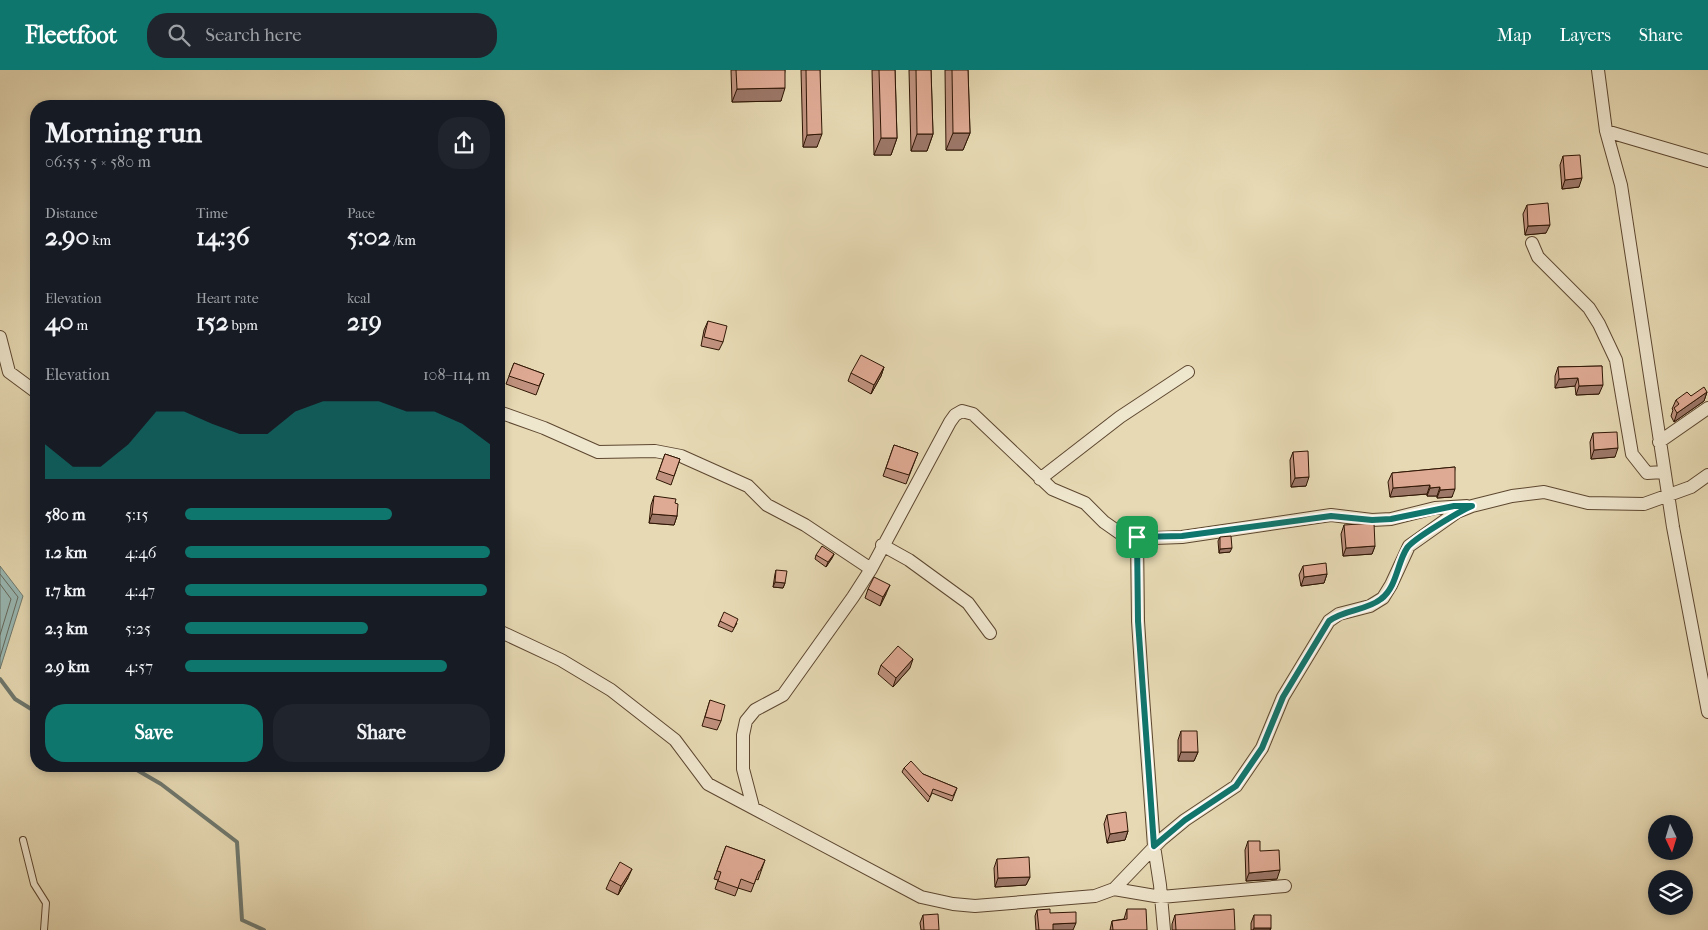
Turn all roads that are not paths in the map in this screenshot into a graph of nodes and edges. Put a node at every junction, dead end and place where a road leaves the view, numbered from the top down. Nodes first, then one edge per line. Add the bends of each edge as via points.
1 (1598, 70) edge
2 (1606, 131) junction
3 (1708, 161) edge
4 (1532, 242) dead end
5 (0, 337) edge
6 (1188, 372) dead end
7 (30, 388) edge
8 (1708, 408) edge
9 (505, 414) edge
10 (1659, 442) junction
11 (1664, 472) junction
12 (1708, 475) edge
13 (1040, 479) junction
14 (1668, 494) junction
15 (1472, 506) junction
16 (1137, 537) junction
17 (882, 545) junction
18 (871, 569) junction
19 (990, 633) dead end
20 (505, 634) edge
21 (1708, 712) edge
22 (753, 807) junction
23 (23, 840) dead end
24 (1154, 846) junction
25 (1285, 886) dead end
26 (1114, 889) junction
27 (1161, 897) junction
28 (44, 930) edge
29 (1164, 930) edge

1 - 2 street
2 - 3 street
2 - 10 street via 1621,185
4 - 11 street via 1538,257 1589,308 1616,360 1632,454 1647,473
5 - 7 street via 9,372
6 - 13 street via 1120,417
8 - 10 street
9 - 18 street via 598,452 664,452 731,477 748,486 767,505 813,530
10 - 11 street
11 - 14 street
12 - 14 street via 1691,487
13 - 16 street via 1052,489 1085,503 1124,536
13 - 17 street via 973,414 962,411 950,422
14 - 15 street via 1644,504 1610,505 1544,492
14 - 21 street
15 - 16 street via 1436,508 1391,519 1331,516 1182,536
15 - 24 street via 1409,546 1383,598 1370,606 1339,614 1329,621 1283,697 1262,748 1236,786 1185,820
16 - 24 street via 1138,621
17 - 18 street
17 - 19 street via 909,560 968,603
18 - 22 street via 783,695 755,710 746,721 743,769
20 - 22 street via 561,660 611,690 675,740 708,784
22 - 26 street via 921,897 975,906 1095,896
23 - 28 lane via 34,884 46,902
24 - 26 street
24 - 27 street
25 - 27 street
26 - 27 street
27 - 29 street

